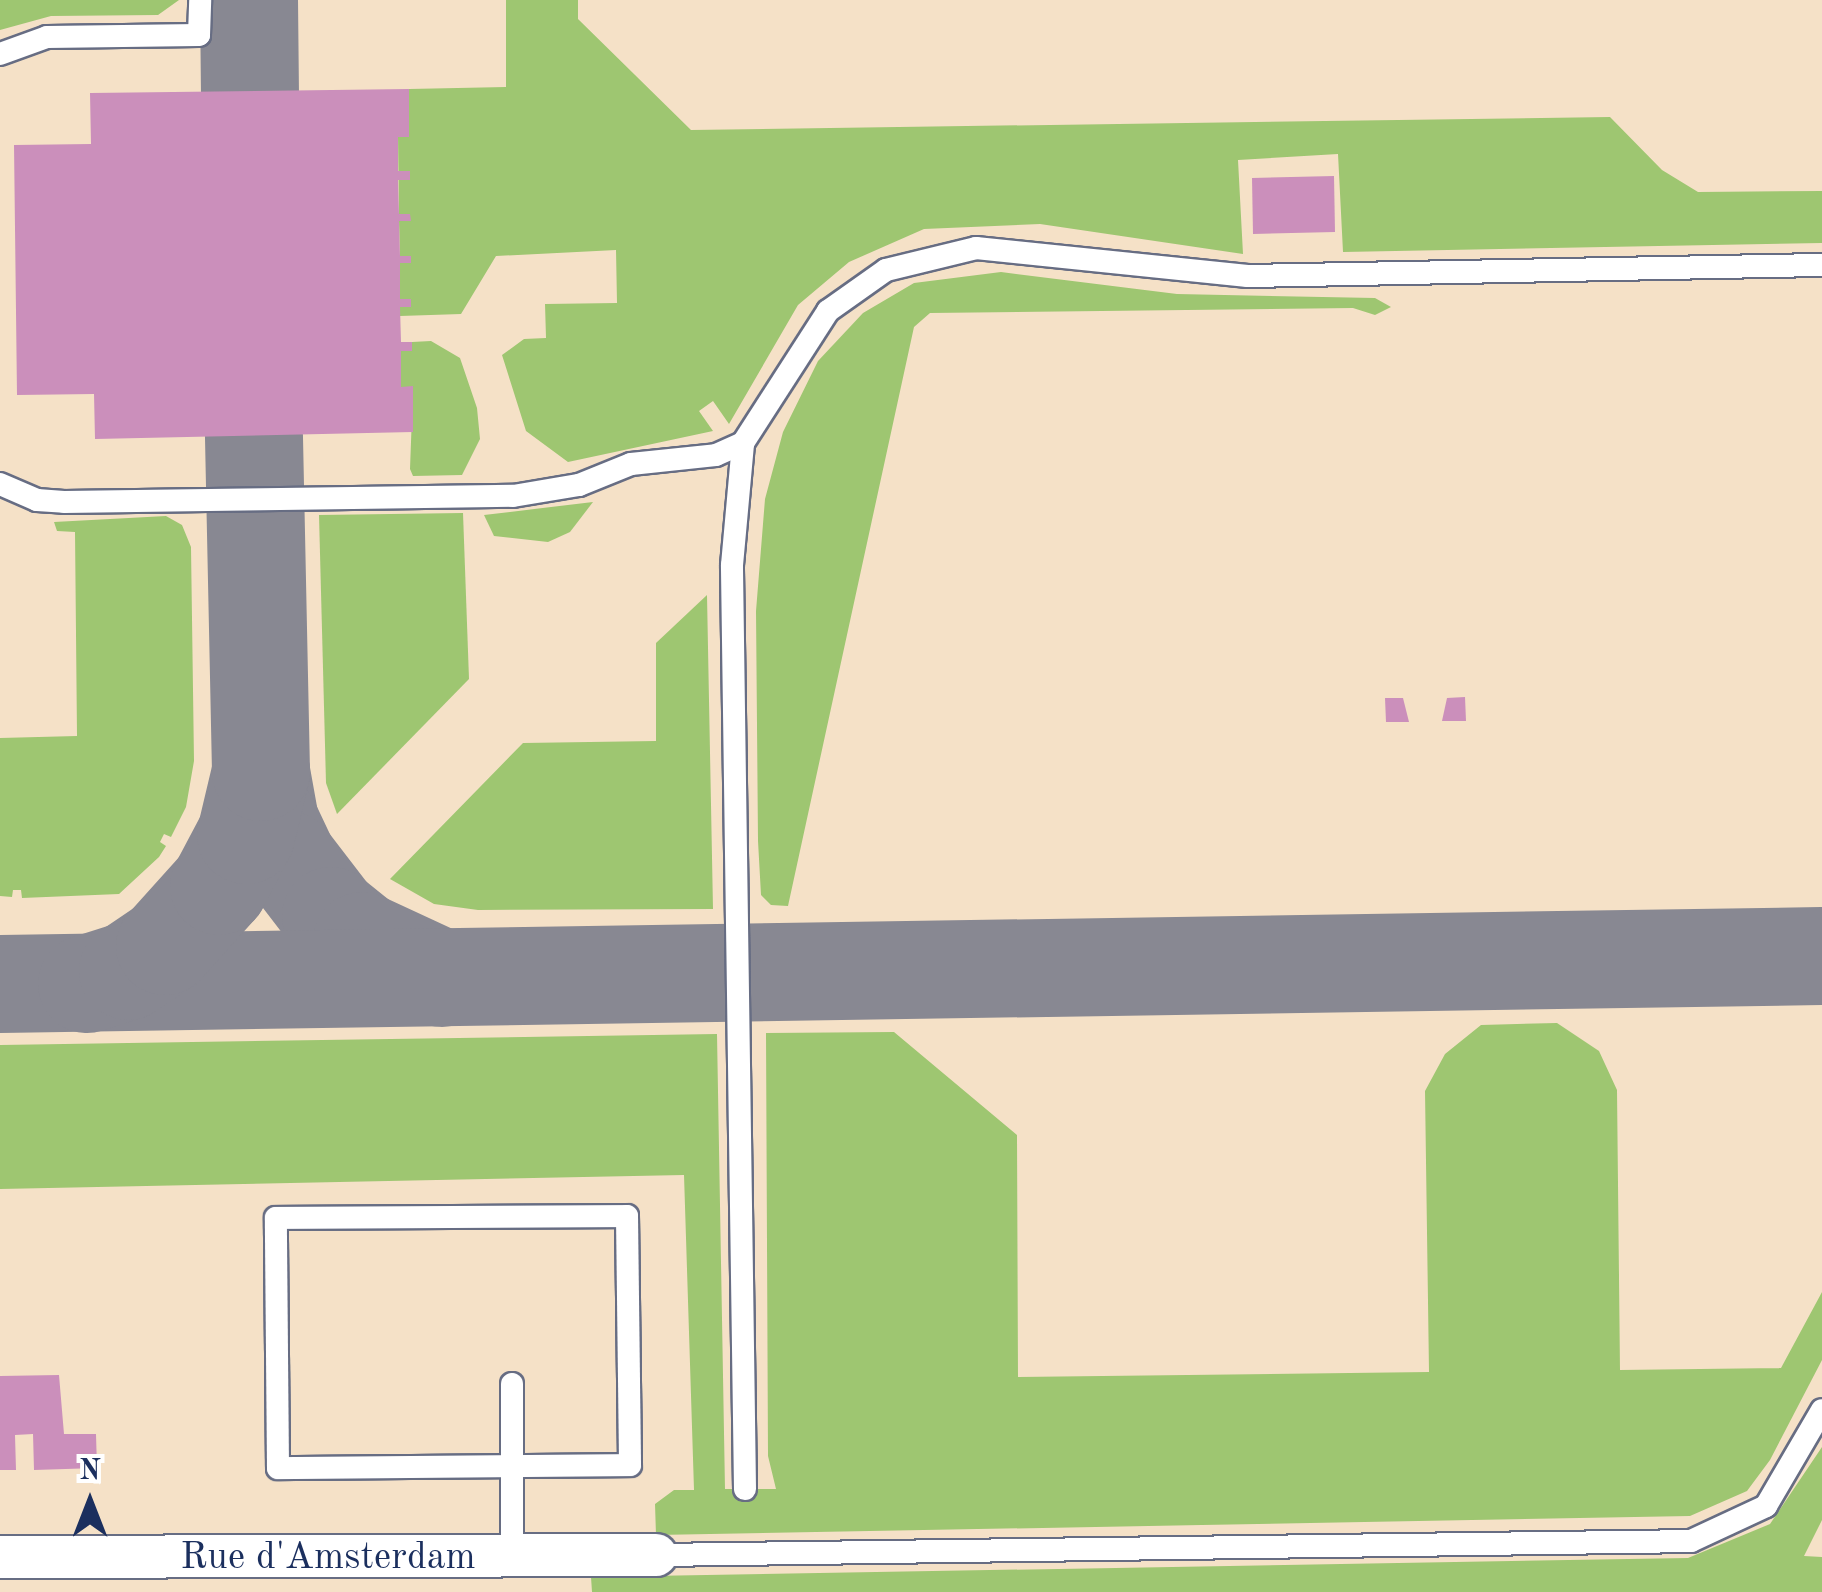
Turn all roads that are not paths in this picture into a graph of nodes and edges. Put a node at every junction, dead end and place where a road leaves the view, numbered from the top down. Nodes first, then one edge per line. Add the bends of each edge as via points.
1 (200, 0) edge
2 (0, 54) edge
3 (1822, 265) edge
4 (743, 443) junction
5 (0, 484) edge
6 (512, 1384) dead end
7 (1822, 1410) edge
8 (512, 1466) junction
9 (745, 1489) dead end
10 (656, 1555) joint
11 (0, 1557) edge
12 (512, 1557) junction

1 - 2 lane via 198,36 47,37
3 - 4 lane via 1248,276 1027,248 950,250 886,270 828,312
4 - 5 lane via 716,455 631,464 579,485 513,496 64,502 36,500
4 - 9 lane via 732,565
6 - 8 lane
7 - 10 lane via 1766,1506 1691,1542
8 - 8 lane via 630,1465 627,1216 276,1218 278,1468
8 - 12 lane
10 - 12 street, Rue d'Amsterdam
11 - 12 street, Rue d'Amsterdam

